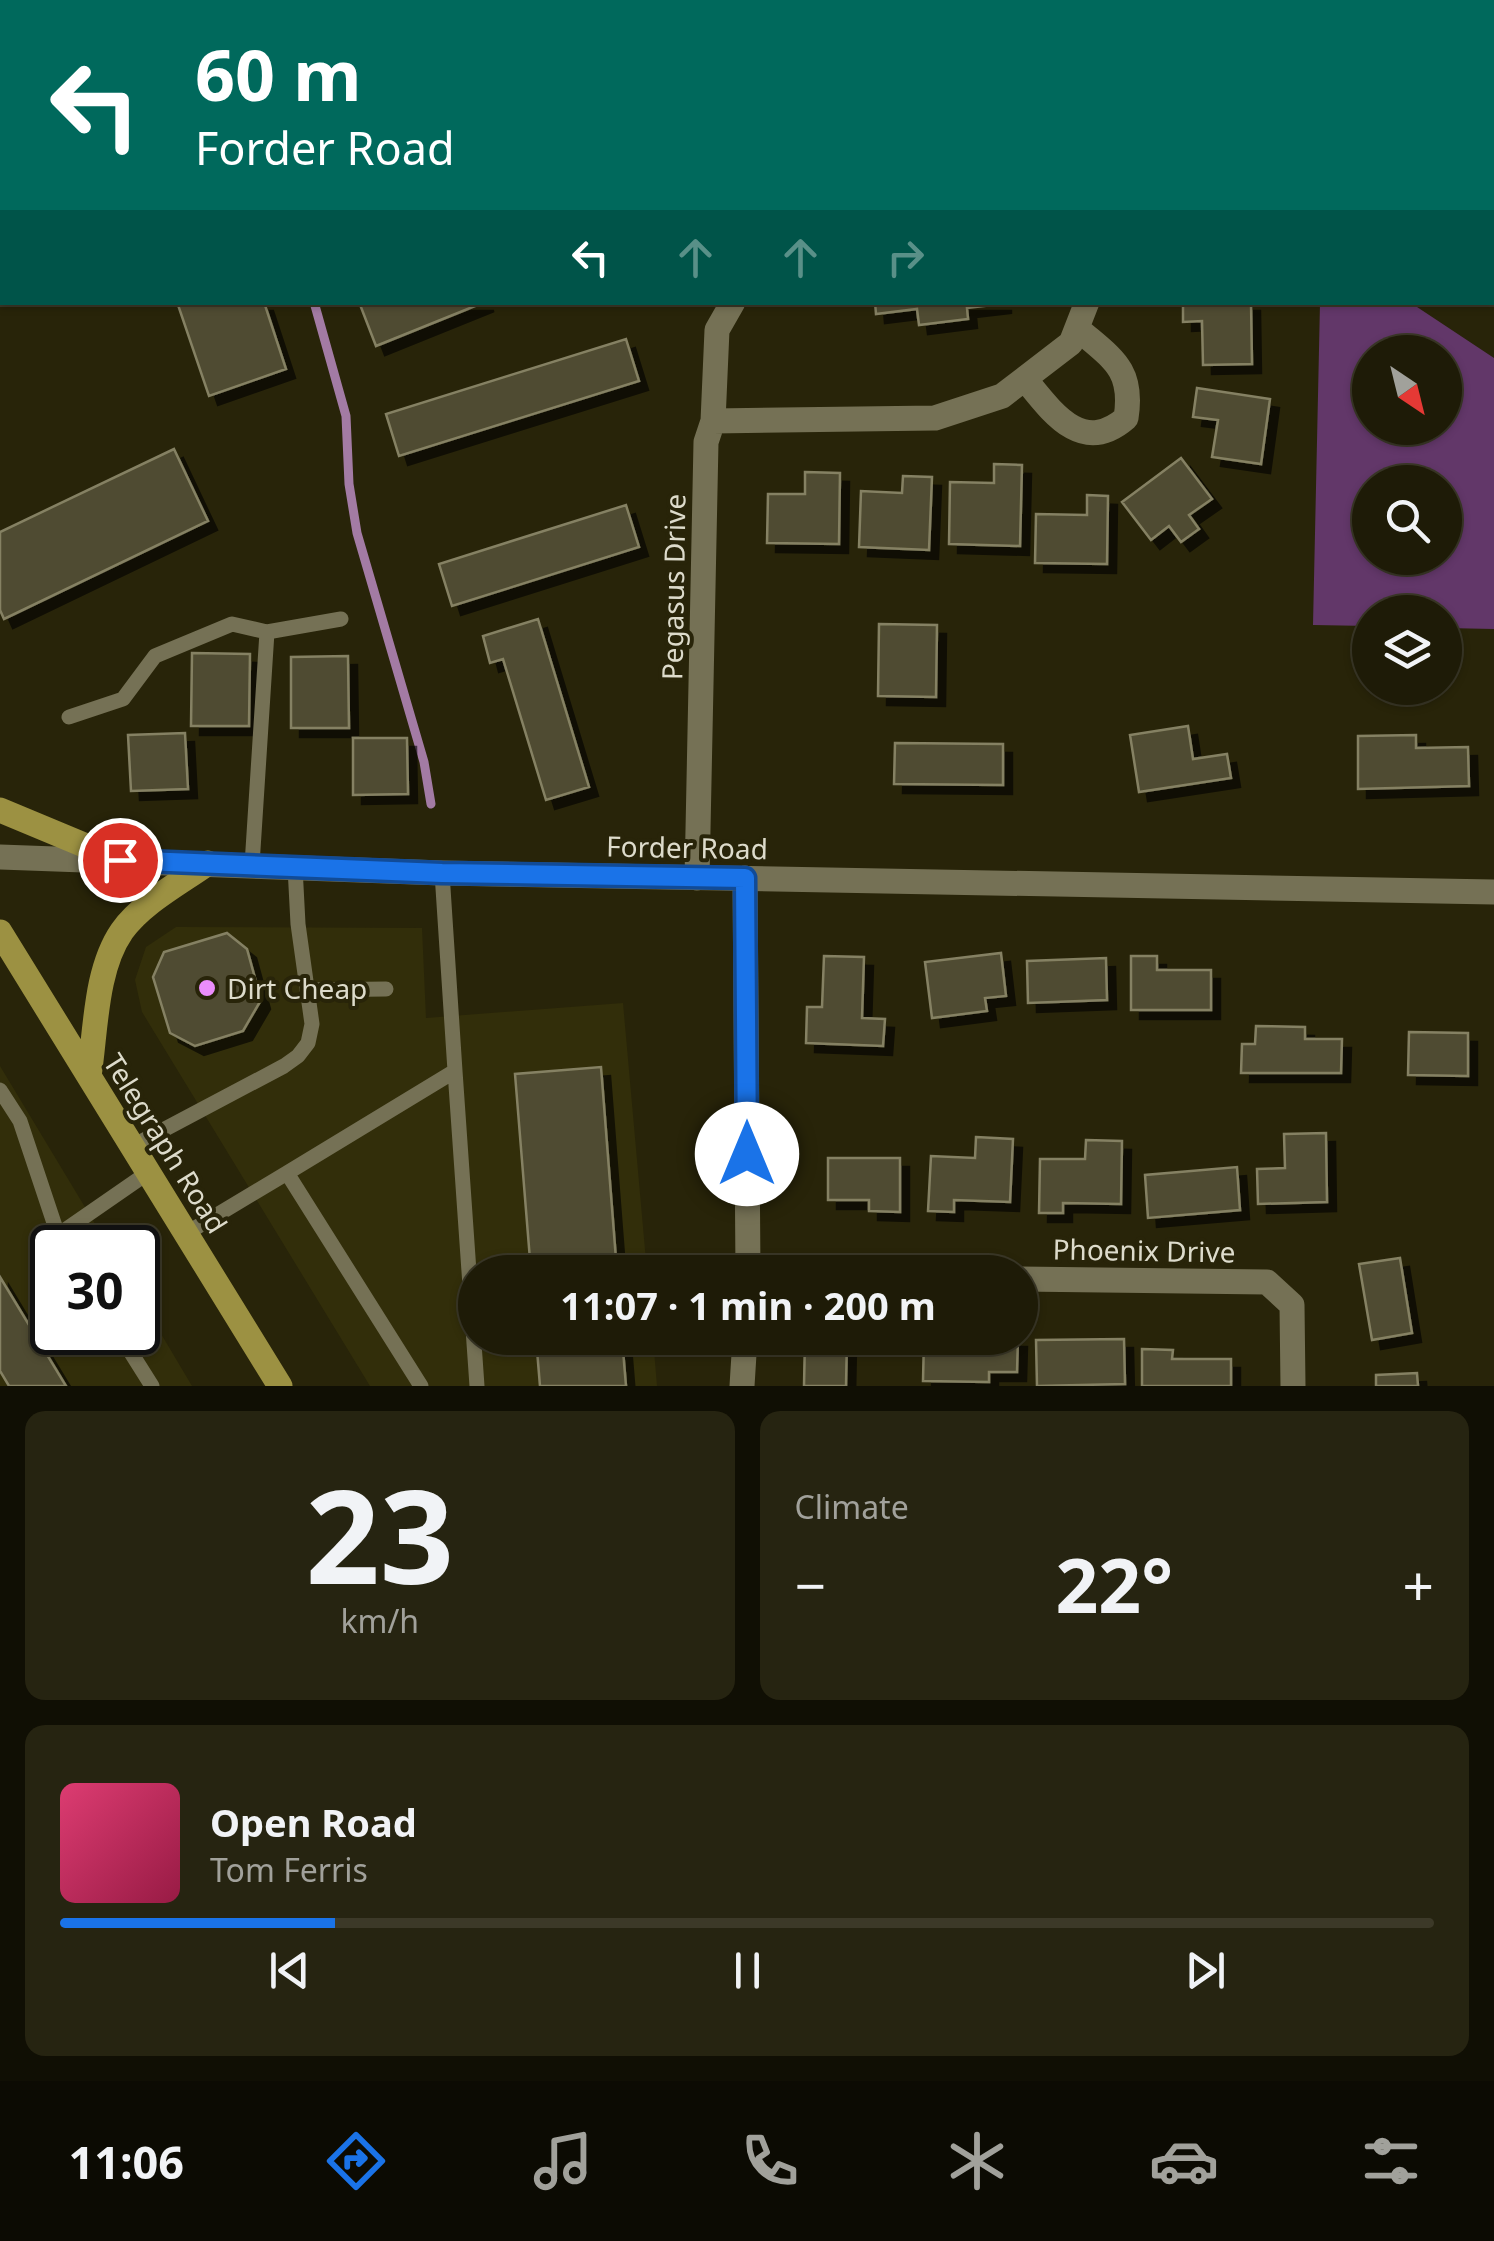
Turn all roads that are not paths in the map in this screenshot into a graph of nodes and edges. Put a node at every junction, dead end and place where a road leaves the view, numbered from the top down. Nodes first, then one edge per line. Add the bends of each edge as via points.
1 (731, 305) edge
2 (1086, 305) edge
3 (1077, 328) junction
4 (1025, 379) junction
5 (712, 421) junction
6 (341, 619) dead end
7 (266, 632) junction
8 (69, 718) dead end
9 (0, 810) edge
10 (0, 857) edge
11 (120, 860) junction
12 (208, 863) junction
13 (252, 865) junction
14 (296, 867) junction
15 (442, 873) junction
16 (697, 878) junction
17 (745, 878) junction
18 (1494, 892) edge
19 (0, 932) edge
20 (8, 954) edge
21 (386, 989) dead end
22 (307, 990) junction
23 (454, 1071) junction
24 (90, 1076) junction
25 (0, 1090) edge
26 (133, 1146) junction
27 (149, 1172) junction
28 (287, 1173) junction
29 (56, 1225) edge
30 (82, 1225) edge
31 (186, 1232) junction
32 (748, 1255) edge
33 (1038, 1278) edge
34 (132, 1355) edge
35 (743, 1355) edge
36 (152, 1386) edge
37 (280, 1386) edge
38 (422, 1386) edge
39 (477, 1386) edge
40 (742, 1386) edge
41 (1293, 1386) edge

1 - 5 street, Pegasus Drive via 717,330
2 - 3 street
3 - 4 street via 1071,344
3 - 4 street via 1128,380 1126,418 1112,430 1073,428
4 - 5 street via 1002,396 935,418
5 - 16 street, Pegasus Drive via 706,442
6 - 7 lane
7 - 8 lane via 232,624 155,656 123,699
7 - 13 lane
9 - 11 main road
10 - 11 street, Forder Road
11 - 12 street, Forder Road
12 - 13 street, Forder Road
12 - 24 main road via 123,930 108,958
13 - 14 street, Forder Road
14 - 15 street, Forder Road
14 - 22 lane
15 - 16 street, Forder Road
15 - 23 lane
16 - 17 street, Forder Road
17 - 18 street, Forder Road
17 - 32 street
19 - 20 main road, Telegraph Road
20 - 24 main road, Telegraph Road
21 - 22 lane
22 - 26 lane via 312,1024 298,1056
23 - 28 lane
23 - 39 lane
24 - 26 main road, Telegraph Road
25 - 29 lane via 20,1121
26 - 27 main road, Telegraph Road
27 - 30 lane
27 - 31 main road, Telegraph Road
28 - 31 lane
28 - 38 lane
31 - 37 main road, Telegraph Road
33 - 41 street, Phoenix Drive via 1267,1282 1292,1305
34 - 36 lane
35 - 40 street

